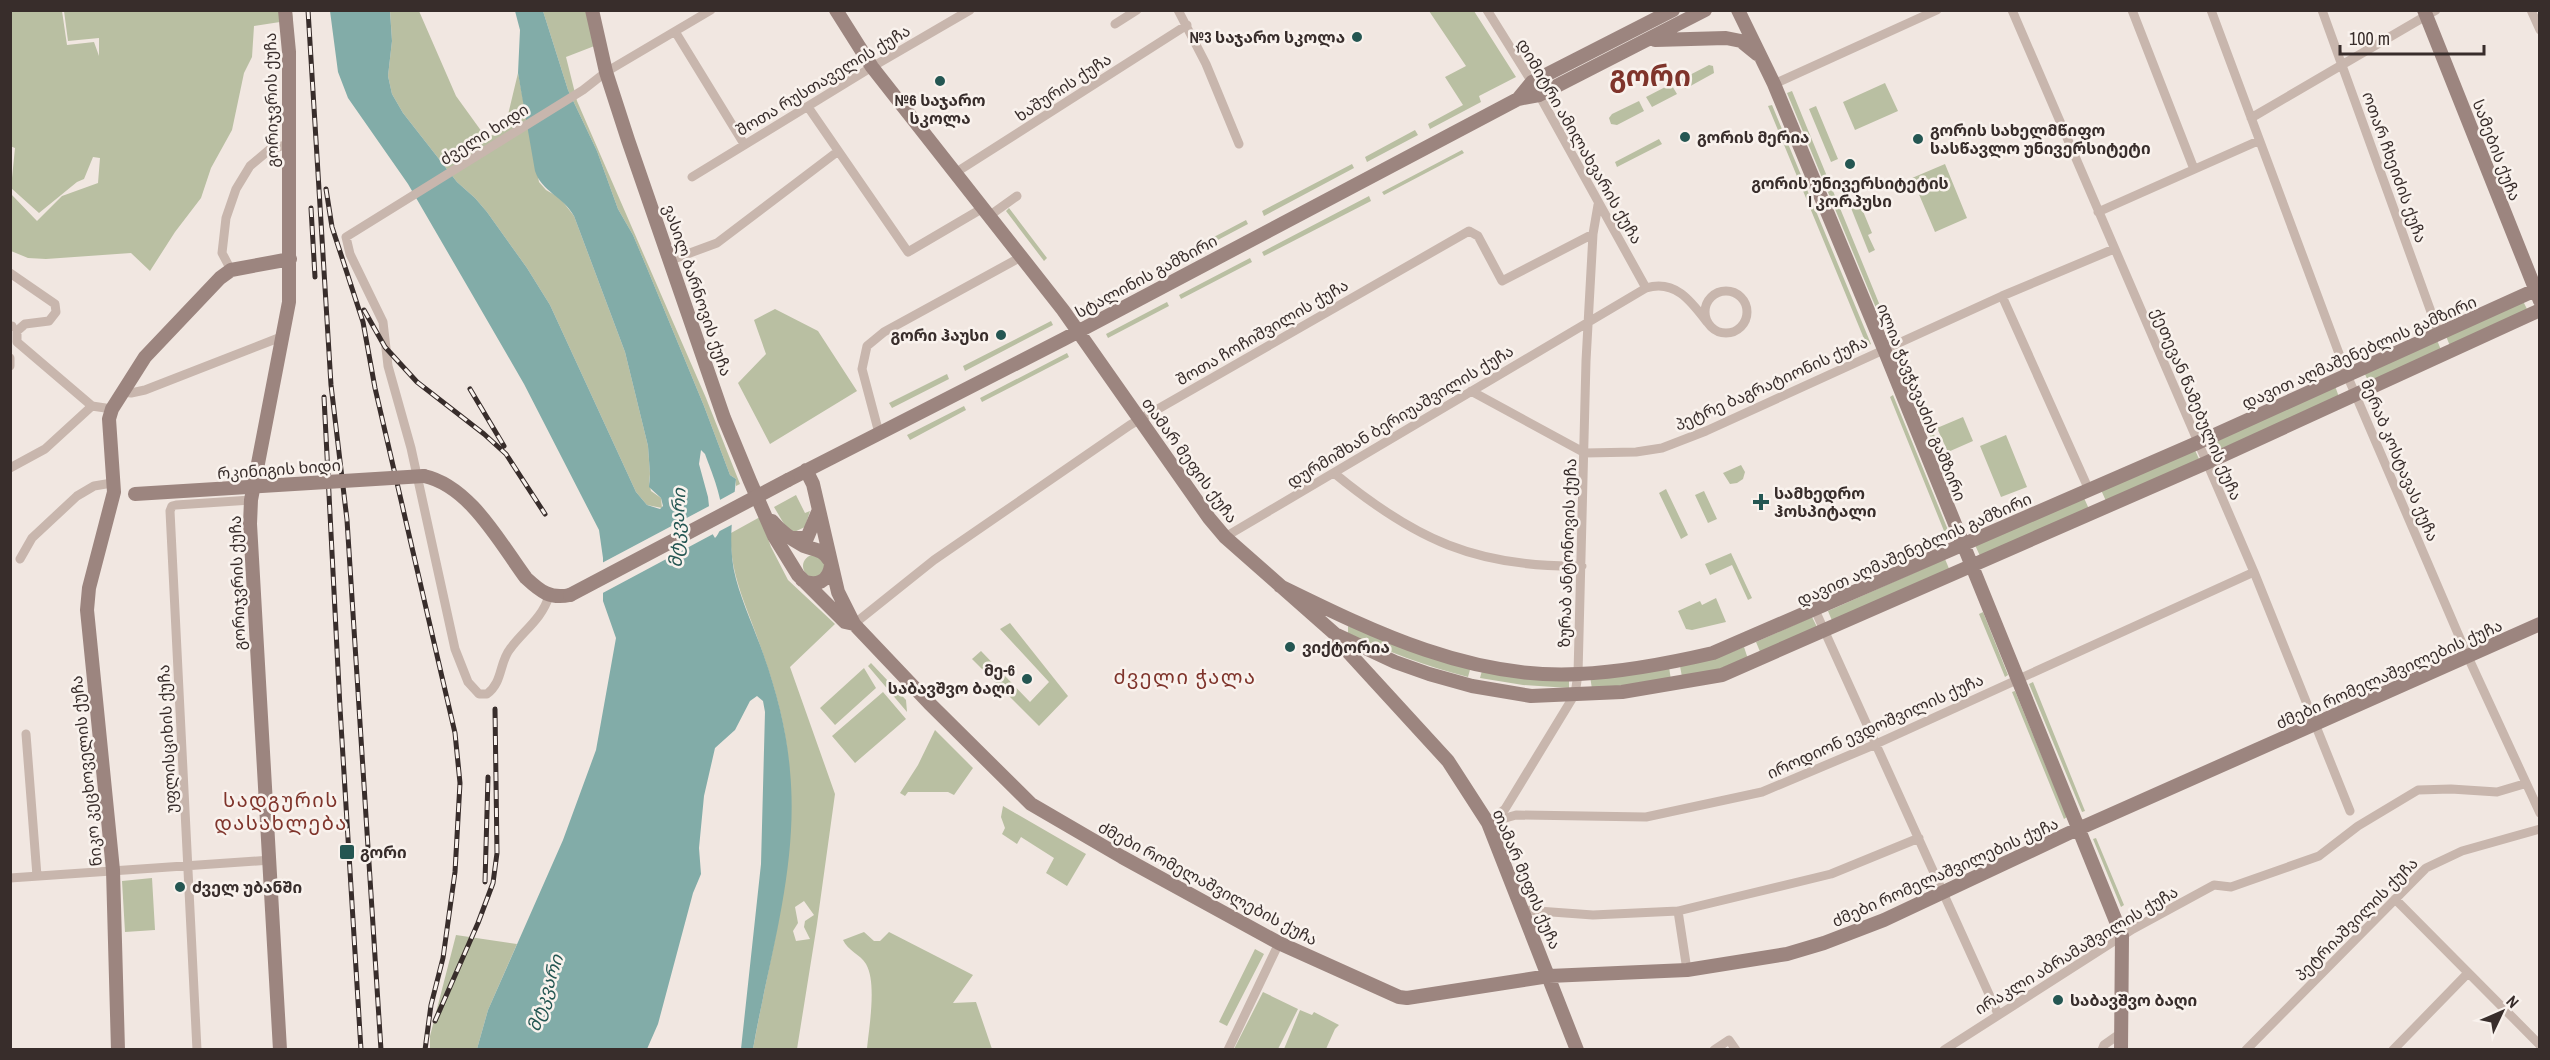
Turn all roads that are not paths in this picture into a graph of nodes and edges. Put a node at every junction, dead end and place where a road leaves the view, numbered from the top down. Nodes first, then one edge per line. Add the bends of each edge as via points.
1 (285, 10) edge
2 (592, 10) edge
3 (711, 10) edge
4 (836, 10) edge
5 (970, 10) edge
6 (1137, 10) edge
7 (1178, 10) edge
8 (1487, 10) edge
9 (1672, 10) edge
10 (1705, 10) edge
11 (1738, 10) edge
12 (1937, 10) edge
13 (2012, 10) edge
14 (2132, 10) edge
15 (2211, 10) edge
16 (2322, 10) edge
17 (2531, 10) edge
18 (2429, 12) edge
19 (1115, 24) dead end
20 (1187, 25) junction
21 (2540, 30) edge
22 (676, 33) junction
23 (1649, 40) junction
24 (1761, 57) junction
25 (2343, 66) junction
26 (872, 67) junction
27 (606, 72) junction
28 (1532, 82) junction
29 (1774, 84) junction
30 (1539, 95) junction
31 (1518, 99) junction
32 (808, 107) junction
33 (2251, 118) junction
34 (2258, 141) junction
35 (288, 144) junction
36 (744, 144) junction
37 (1239, 144) dead end
38 (837, 152) junction
39 (2194, 169) junction
40 (955, 173) junction
41 (692, 177) dead end
42 (1017, 196) dead end
43 (1599, 205) junction
44 (986, 212) junction
45 (2098, 212) junction
46 (1593, 234) junction
47 (2114, 249) junction
48 (1021, 257) junction
49 (290, 258) junction
50 (671, 260) junction
51 (231, 270) junction
52 (10, 273) edge
53 (1646, 288) junction
54 (2538, 293) edge
55 (2002, 296) junction
56 (1707, 301) junction
57 (1693, 303) junction
58 (2540, 310) edge
59 (1590, 321) junction
60 (1707, 322) junction
61 (12, 327) edge
62 (1077, 332) junction
63 (2439, 334) junction
64 (281, 337) junction
65 (1884, 349) junction
66 (10, 358) edge
67 (10, 366) edge
68 (2347, 375) junction
69 (1472, 391) junction
70 (123, 392) junction
71 (2355, 393) junction
72 (92, 406) junction
73 (112, 409) junction
74 (1140, 420) junction
75 (879, 433) junction
76 (2197, 443) junction
77 (1585, 453) junction
78 (2206, 463) junction
79 (10, 468) edge
80 (806, 470) junction
81 (1334, 473) junction
82 (113, 488) junction
83 (2089, 490) junction
84 (251, 500) junction
85 (819, 510) junction
86 (766, 515) junction
87 (1225, 537) junction
88 (806, 546) junction
89 (1962, 546) junction
90 (20, 559) dead end
91 (830, 562) junction
92 (1582, 566) junction
93 (1971, 566) junction
94 (2254, 572) junction
95 (800, 578) junction
96 (1281, 586) junction
97 (549, 596) junction
98 (1815, 610) junction
99 (1347, 619) junction
100 (854, 624) junction
101 (2540, 624) edge
102 (1825, 632) junction
103 (1335, 634) junction
104 (1749, 640) junction
105 (2468, 657) junction
106 (1757, 661) junction
107 (1395, 662) junction
108 (1674, 662) junction
109 (1476, 665) junction
110 (1578, 674) junction
111 (2018, 678) junction
112 (1378, 684) junction
113 (1677, 684) junction
114 (1472, 686) junction
115 (1575, 694) junction
116 (2316, 724) junction
117 (26, 735) dead end
118 (1876, 744) junction
119 (2524, 784) junction
120 (2350, 811) dead end
121 (2540, 813) edge
122 (1488, 823) junction
123 (2080, 829) junction
124 (2540, 829) edge
125 (1918, 838) junction
126 (271, 860) junction
127 (188, 865) junction
128 (113, 870) junction
129 (37, 876) junction
130 (10, 878) edge
131 (1943, 892) junction
132 (2396, 899) junction
133 (1523, 910) junction
134 (1678, 911) junction
135 (2122, 936) junction
136 (1279, 943) junction
137 (1687, 970) junction
138 (2468, 973) junction
139 (1549, 976) junction
140 (1998, 1014) junction
141 (2121, 1033) junction
142 (2540, 1045) edge
143 (118, 1050) edge
144 (197, 1050) edge
145 (280, 1050) edge
146 (1228, 1050) edge
147 (1577, 1050) edge
148 (1714, 1050) edge
149 (1736, 1050) edge
150 (1944, 1050) edge
151 (2102, 1050) edge
152 (2121, 1050) edge
153 (2246, 1050) edge
154 (2393, 1050) edge

1 - 35 street, გორიჯვრის ქუჩა via 289,52
2 - 27 street, ვასილ ბარნოვის ქუჩა
3 - 22 street, ძველი ხიდი
4 - 26 street, თამარ მეფის ქუჩა
5 - 26 street, შოთა რუსთაველის ქუჩა
6 - 19 street
7 - 20 street
8 - 28 street, დიმიტრი ამილახვარის ქუჩა
9 - 28 street, სტალინის გამზირი
10 - 23 street, სტალინის გამზირი
11 - 24 street, ილია ჭავჭავაძის გამზირი
12 - 29 street
13 - 45 street, ქეთევან წამებულის ქუჩა
14 - 39 street
15 - 33 street, მერაბ კოსტავას ქუჩა
16 - 25 street, ოთარ ჩხეიძის ქუჩა
17 - 21 street
18 - 25 street
18 - 54 street, სამების ქუჩა
20 - 37 street
20 - 40 street, ხაშურის ქუჩა
22 - 27 street, ძველი ხიდი
22 - 36 street
23 - 24 street via 1726,38 1741,41
23 - 30 street, სტალინის გამზირი
24 - 29 street, ილია ჭავჭავაძის გამზირი
25 - 33 street
25 - 63 street, ოთარ ჩხეიძის ქუჩა
26 - 32 street, შოთა რუსთაველის ქუჩა
26 - 40 street, თამარ მეფის ქუჩა
27 - 50 street, ვასილ ბარნოვის ქუჩა
27 - 97 street, ძველი ხიდი via 346,237 350,254 383,322 388,366 411,448 455,650 468,682 479,694 487,694 498,684 509,649 545,607
28 - 30 street, დიმიტრი ამილახვარის ქუჩა
28 - 31 street, სტალინის გამზირი
29 - 65 street, ილია ჭავჭავაძის გამზირი
30 - 31 street, სტალინის გამზირი
30 - 43 street, დიმიტრი ამილახვარის ქუჩა
31 - 62 street, სტალინის გამზირი
32 - 36 street, შოთა რუსთაველის ქუჩა
32 - 38 street
33 - 34 street, მერაბ კოსტავას ქუჩა
34 - 39 street
34 - 68 street, მერაბ კოსტავას ქუჩა
35 - 49 street, გორიჯვრის ქუჩა
35 - 51 street via 269,150 250,166 236,189 226,218 222,253
36 - 41 street, შოთა რუსთაველის ქუჩა
38 - 44 street via 908,252
38 - 50 street via 717,243
39 - 45 street
40 - 44 street, თამარ მეფის ქუჩა
42 - 44 street
43 - 46 street, ზურაბ ანტონოვის ქუჩა
43 - 53 street, დიმიტრი ამილახვარის ქუჩა
44 - 48 street, თამარ მეფის ქუჩა
45 - 47 street, ქეთევან წამებულის ქუჩა
46 - 59 street, ზურაბ ანტონოვის ქუჩა
46 - 74 street, შოთა ჩოჩიშვილის ქუჩა via 1502,281 1478,237 1469,231
47 - 55 street, პეტრე ბაგრატიონის ქუჩა
47 - 76 street, ქეთევან წამებულის ქუჩა
48 - 62 street, თამარ მეფის ქუჩა
48 - 75 street via 884,332 867,346 862,369
49 - 51 street, ნიკო კეცხოველის ქუჩა
49 - 64 street, გორიჯვრის ქუჩა via 289,302
50 - 86 street, ვასილ ბარნოვის ქუჩა via 724,418
51 - 70 street, ნიკო კეცხოველის ქუჩა via 145,357
52 - 61 street via 55,304 56,312 49,321
53 - 57 street via 1663,285
53 - 59 street
54 - 63 street, დავით აღმაშენებლის გამზირი
55 - 65 street, პეტრე ბაგრატიონის ქუჩა
55 - 83 street
56 - 57 street
56 - 60 street
56 - 60 street via 1718,292 1731,292 1743,300 1747,313 1742,326 1730,333 1717,331
57 - 60 street
58 - 71 street
59 - 69 street, დურმიშხან ბერიუაშვილის ქუჩა
59 - 77 street, ზურაბ ანტონოვის ქუჩა
61 - 72 street via 17,342
62 - 74 street, თამარ მეფის ქუჩა
62 - 75 street, სტალინის გამზირი
63 - 68 street, დავით აღმაშენებლის გამზირი
64 - 70 street via 145,390
64 - 84 street, გორიჯვრის ქუჩა
65 - 77 street, პეტრე ბაგრატიონის ქუჩა via 1662,448
65 - 89 street, ილია ჭავჭავაძის გამზირი
66 - 67 street
68 - 71 street, მერაბ კოსტავას ქუჩა
68 - 76 street, დავით აღმაშენებლის გამზირი
69 - 77 street, პეტრე ბაგრატიონის ქუჩა
69 - 81 street, დურმიშხან ბერიუაშვილის ქუჩა
70 - 73 street, ნიკო კეცხოველის ქუჩა
71 - 78 street
71 - 105 street, მერაბ კოსტავას ქუჩა
72 - 73 street
72 - 79 street via 45,449
73 - 82 street, ნიკო კეცხოველის ქუჩა via 109,428
74 - 87 street, თამარ მეფის ქუჩა
74 - 100 street, შოთა ჩოჩიშვილის ქუჩა via 934,560
75 - 80 street, სტალინის გამზირი
76 - 78 street, ქეთევან წამებულის ქუჩა
76 - 83 street, დავით აღმაშენებლის გამზირი
77 - 92 street, ზურაბ ანტონოვის ქუჩა
78 - 93 street
78 - 94 street, ქეთევან წამებულის ქუჩა
80 - 85 street, ძმები რომელაშვილების ქუჩა
80 - 97 street, სტალინის გამზირი, bridge via 570,595
81 - 87 street, დურმიშხან ბერიუაშვილის ქუჩა
81 - 92 street via 1386,514 1446,546 1513,563
82 - 90 street via 94,486 77,496 32,538
82 - 97 street, რკინიგის ხიდი, bridge via 135,494 424,476 450,486 471,503 526,579
82 - 128 street, ნიკო კეცხოველის ქუჩა via 87,610
83 - 89 street, დავით აღმაშენებლის გამზირი
84 - 126 street, გორიჯვრის ქუჩა via 250,543
84 - 127 street, უფლისციხის ქუჩა via 176,504 170,511
85 - 88 street
85 - 91 street, ძმები რომელაშვილების ქუჩა
86 - 88 street, ვასილ ბარნოვის ქუჩა via 788,537
86 - 95 street, ვასილ ბარნოვის ქუჩა
87 - 96 street, თამარ მეფის ქუჩა
88 - 91 street via 822,551
88 - 95 street via 795,564
89 - 93 street, ილია ჭავჭავაძის გამზირი
89 - 98 street, დავით აღმაშენებლის გამზირი
91 - 95 street via 828,576 819,583
91 - 100 street, ძმები რომელაშვილების ქუჩა via 838,592
92 - 110 street, ზურაბ ანტონოვის ქუჩა
93 - 102 street
93 - 111 street, ილია ჭავჭავაძის გამზირი
94 - 111 street, იროდიონ ევდოშვილის ქუჩა
94 - 116 street, ქეთევან წამებულის ქუჩა
95 - 100 street, ვასილ ბარნოვის ქუჩა via 845,622
96 - 99 street, დავით აღმაშენებლის გამზირი
96 - 103 street, თამარ მეფის ქუჩა
98 - 102 street
98 - 104 street, დავით აღმაშენებლის გამზირი
99 - 103 street via 1335,627
99 - 109 street, დავით აღმაშენებლის გამზირი via 1397,641
100 - 136 street, ძმები რომელაშვილების ქუჩა via 1027,801
101 - 105 street, ძმები რომელაშვილების ქუჩა
102 - 106 street
102 - 118 street
103 - 107 street
103 - 112 street, თამარ მეფის ქუჩა
104 - 106 street
104 - 108 street, დავით აღმაშენებლის გამზირი
105 - 116 street, ძმები რომელაშვილების ქუჩა
105 - 119 street, მერაბ კოსტავას ქუჩა
106 - 113 street via 1722,675
107 - 112 street via 1386,668
107 - 114 street
108 - 110 street, დავით აღმაშენებლის გამზირი
108 - 113 street
109 - 110 street, დავით აღმაშენებლის გამზირი
109 - 114 street
110 - 115 street, ზურაბ ანტონოვის ქუჩა
111 - 118 street, იროდიონ ევდოშვილის ქუჩა
111 - 123 street, ილია ჭავჭავაძის გამზირი
112 - 122 street, თამარ მეფის ქუჩა via 1448,760
113 - 115 street via 1622,693
114 - 115 street via 1531,696
115 - 122 street, ზურაბ ანტონოვის ქუჩა via 1505,809
116 - 120 street, ქეთევან წამებულის ქუჩა
116 - 123 street, ძმები რომელაშვილების ქუჩა
117 - 129 street
118 - 122 street, იროდიონ ევდოშვილის ქუჩა via 1762,792 1646,817 1516,815
118 - 125 street
119 - 121 street, მერაბ კოსტავას ქუჩა
119 - 135 street, ირაკლი აბრამაშვილის ქუჩა via 2497,792 2418,790 2358,826 2319,856 2230,887 2214,885
122 - 133 street, თამარ მეფის ქუჩა
123 - 131 street, ძმები რომელაშვილების ქუჩა
123 - 135 street, ილია ჭავჭავაძის გამზირი
124 - 132 street, პეტრიაშვილის ქუჩა via 2462,851 2426,868
125 - 131 street
125 - 134 street via 1830,874
126 - 127 street
126 - 145 street, გორიჯვრის ქუჩა
127 - 128 street
127 - 144 street, უფლისციხის ქუჩა
128 - 129 street
128 - 143 street, ნიკო კეცხოველის ქუჩა
129 - 130 street
131 - 137 street, ძმები რომელაშვილების ქუჩა via 1824,943 1787,954
131 - 140 street
132 - 138 street
132 - 153 street, პეტრიაშვილის ქუჩა
133 - 134 street via 1593,915
133 - 139 street, თამარ მეფის ქუჩა
134 - 137 street
135 - 140 street, ირაკლი აბრამაშვილის ქუჩა
135 - 141 street, ილია ჭავჭავაძის გამზირი
136 - 139 street, ძმები რომელაშვილების ქუჩა via 1403,998
136 - 146 street
137 - 139 street, ძმები რომელაშვილების ქუჩა
138 - 142 street
138 - 154 street
139 - 147 street, თამარ მეფის ქუჩა
140 - 150 street, ირაკლი აბრამაშვილის ქუჩა
141 - 151 street
141 - 152 street, ილია ჭავჭავაძის გამზირი
148 - 149 street via 1729,1040

